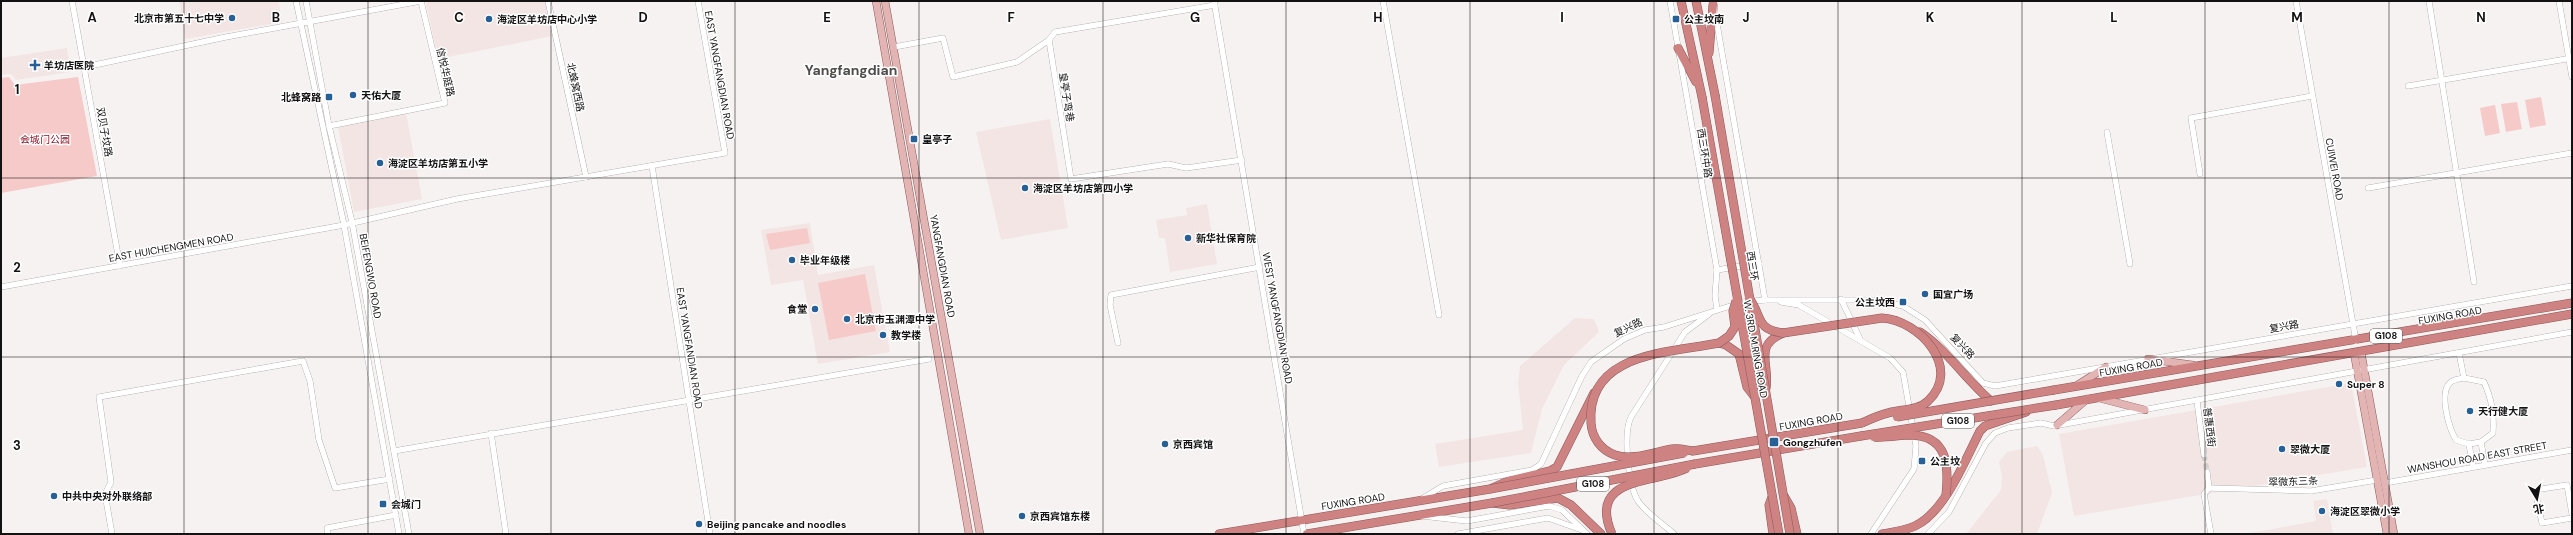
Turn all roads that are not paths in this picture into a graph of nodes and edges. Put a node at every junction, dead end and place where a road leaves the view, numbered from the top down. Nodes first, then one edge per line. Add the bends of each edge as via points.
1 (72, 1) edge
2 (296, 1) edge
3 (306, 1) edge
4 (421, 1) edge
5 (548, 1) edge
6 (698, 1) edge
7 (876, 1) edge
8 (885, 1) edge
9 (1383, 1) edge
10 (1670, 1) edge
11 (1681, 1) edge
12 (1696, 1) edge
13 (2296, 1) edge
14 (2429, 1) edge
15 (2559, 1) edge
16 (1214, 3) edge
17 (1713, 3) edge
18 (310, 22) junction
19 (300, 24) junction
20 (1049, 40) junction
21 (894, 47) junction
22 (1678, 48) junction
23 (2570, 58) edge
24 (1708, 62) junction
25 (85, 67) junction
26 (2572, 77) edge
27 (2442, 80) junction
28 (2408, 86) dead end
29 (1702, 95) junction
30 (2312, 96) junction
31 (329, 126) junction
32 (2107, 132) dead end
33 (725, 152) joint
34 (2572, 153) edge
35 (1242, 160) junction
36 (652, 166) junction
37 (2457, 173) junction
38 (2200, 174) dead end
39 (586, 177) junction
40 (2368, 188) dead end
41 (352, 222) junction
42 (344, 225) junction
43 (1759, 263) junction
44 (2130, 264) dead end
45 (120, 266) junction
46 (1260, 267) junction
47 (1717, 270) junction
48 (2474, 282) dead end
49 (2572, 286) edge
50 (1, 287) edge
51 (1748, 297) junction
52 (1737, 298) junction
53 (1841, 299) junction
54 (1765, 300) junction
55 (2572, 303) edge
56 (1717, 309) junction
57 (2572, 314) edge
58 (1439, 315) dead end
59 (2353, 324) junction
60 (1917, 330) junction
61 (2572, 332) edge
62 (1783, 333) junction
63 (1862, 341) junction
64 (2356, 341) junction
65 (1118, 343) dead end
66 (1719, 343) junction
67 (2358, 352) junction
68 (2460, 353) junction
69 (929, 359) dead end
70 (2148, 359) junction
71 (2199, 366) junction
72 (2106, 367) junction
73 (2361, 372) junction
74 (2464, 378) junction
75 (2073, 387) junction
76 (1598, 388) junction
77 (1765, 393) junction
78 (1754, 396) junction
79 (2097, 397) junction
80 (689, 399) junction
81 (2088, 399) junction
82 (1991, 401) junction
83 (2198, 401) junction
84 (2042, 407) junction
85 (2145, 410) junction
86 (1862, 423) junction
87 (2057, 425) junction
88 (491, 433) junction
89 (1861, 436) junction
90 (2481, 442) junction
91 (2469, 444) junction
92 (2572, 450) edge
93 (394, 451) junction
94 (1693, 451) junction
95 (2204, 455) tunnel mouth
96 (1695, 464) junction
97 (2485, 465) junction
98 (2473, 467) junction
99 (2207, 472) tunnel mouth
100 (390, 478) junction
101 (2377, 480) junction
102 (2385, 483) junction
103 (2210, 488) junction
104 (1490, 489) junction
105 (1783, 493) junction
106 (1946, 495) junction
107 (1772, 497) junction
108 (1420, 500) junction
109 (1492, 503) junction
110 (2572, 514) edge
111 (396, 515) junction
112 (1420, 516) junction
113 (2572, 518) edge
114 (1302, 520) junction
115 (1586, 533) edge
116 (112, 534) edge
117 (328, 534) edge
118 (400, 534) edge
119 (409, 534) edge
120 (506, 534) edge
121 (710, 534) edge
122 (969, 534) edge
123 (980, 534) edge
124 (1219, 534) edge
125 (1305, 534) edge
126 (1458, 534) edge
127 (1602, 534) edge
128 (1612, 534) edge
129 (1674, 534) edge
130 (1773, 534) edge
131 (1779, 534) edge
132 (1790, 534) edge
133 (1797, 534) edge
134 (1871, 534) edge
135 (1882, 534) edge
136 (1928, 534) edge
137 (2212, 534) edge
138 (2387, 534) edge
139 (2394, 534) edge

1 - 25 street, 双贝子坟路
2 - 19 street, BEIFENGWO ROAD
3 - 18 street, BEIFENGWO ROAD
4 - 18 street
4 - 31 street, 信悦华庭路 via 445,103
5 - 39 street, 北蜂窝西路
6 - 33 street, EAST YANGFANGDIAN ROAD
7 - 122 main road, YANGFANGDIAN ROAD
8 - 21 main road, YANGFANGDIAN ROAD
9 - 58 street
10 - 22 street, 西三环中路
11 - 29 highway
12 - 24 highway, 西三环
13 - 30 street, CUIWEI ROAD
14 - 27 street
15 - 23 street
16 - 20 street via 1055,32
16 - 35 street, WEST YANGFANGDIAN ROAD
17 - 24 highway
17 - 43 street
18 - 19 street
18 - 31 street, BEIFENGWO ROAD
19 - 25 street
19 - 42 street, BEIFENGWO ROAD
20 - 21 street via 1017,62 953,78 943,38
20 - 35 street, 皇亭子弯巷 via 1071,179 1168,164 1186,168
21 - 123 main road, YANGFANGDIAN ROAD
22 - 29 highway
22 - 47 street, 西三环中路
23 - 26 street
23 - 27 street
24 - 51 highway, 西三环, bridge
25 - 45 street, 双贝子坟路
27 - 28 street
27 - 37 street
29 - 52 highway, W. 3RD. M.RING ROAD, bridge
30 - 38 street via 2191,118
30 - 59 street, CUIWEI ROAD
31 - 41 street, BEIFENGWO ROAD
32 - 44 street
33 - 36 street, EAST HUICHENGMEN ROAD
34 - 37 street
35 - 46 street, WEST YANGFANGDIAN ROAD
36 - 39 street, EAST HUICHENGMEN ROAD
36 - 80 street, EAST YANGFANDIAN ROAD
37 - 40 street
37 - 48 street
39 - 41 street, EAST HUICHENGMEN ROAD via 457,199
41 - 42 street, EAST HUICHENGMEN ROAD
41 - 93 street, BEIFENGWO ROAD
42 - 45 street, EAST HUICHENGMEN ROAD
42 - 100 street, BEIFENGWO ROAD
43 - 47 street
43 - 54 street
45 - 50 street, EAST HUICHENGMEN ROAD
46 - 65 street via 1111,295 1110,305
46 - 114 street, WEST YANGFANGDIAN ROAD
47 - 56 street, 西三环中路
49 - 59 street, 复兴路
51 - 62 highway, bridge via 1756,308 1760,323 1772,332
51 - 77 highway, 西三环, bridge
52 - 66 highway, bridge via 1733,311 1735,327 1729,336
52 - 78 highway, W. 3RD. M.RING ROAD, bridge
53 - 54 street, 复兴路
53 - 63 street
53 - 72 street, 复兴路 via 1895,303 1915,312 1984,383 1991,386
54 - 56 street, 复兴路 via 1743,302
54 - 63 street via 1799,305
55 - 64 highway, FUXING ROAD / G108
56 - 108 street, 复兴路 via 1645,330 1604,351 1591,362 1541,464 1532,470 1443,486
56 - 129 street via 1685,332 1627,425 1626,448 1635,493 1642,505
57 - 67 highway, FUXING ROAD / G108
59 - 64 street, CUIWEI ROAD
59 - 70 street, 复兴路
60 - 62 highway, bridge via 1897,320 1882,318
60 - 82 highway, bridge via 1931,339 1972,385
60 - 86 highway, bridge via 1939,362 1940,378 1936,391 1928,402 1918,407 1888,413
61 - 68 street
62 - 77 highway, bridge via 1774,337 1765,348 1768,376
63 - 134 street via 1895,362 1903,372 1917,452 1910,480
64 - 71 highway, FUXING ROAD / G108
66 - 76 highway, bridge via 1629,361 1612,371
66 - 78 highway via 1739,354 1747,387
67 - 73 main road
67 - 79 highway, FUXING ROAD / G108
68 - 73 street
68 - 74 street
69 - 80 street
70 - 71 main road
70 - 72 street, 复兴路
71 - 75 highway, FUXING ROAD / G108
72 - 75 main road
73 - 83 street
73 - 101 main road
73 - 102 main road
74 - 90 street via 2484,382 2490,396 2494,415 2493,433
74 - 91 street via 2451,382 2447,388 2446,412 2449,428 2456,440
75 - 82 highway, FUXING ROAD / G108, bridge
76 - 94 highway, bridge via 1592,408 1591,425 1595,438 1609,452 1624,456 1674,449
76 - 104 highway, bridge via 1557,467
77 - 105 highway, 西三环, bridge
78 - 107 highway, W. 3RD. M.RING ROAD, bridge
79 - 81 highway, FUXING ROAD / G108
79 - 85 main road
80 - 88 street
80 - 121 street, EAST YANGFANDIAN ROAD
81 - 84 highway, FUXING ROAD / G108, bridge
81 - 87 main road
82 - 86 highway, FUXING ROAD / G108, bridge
83 - 85 street
83 - 95 street, 普惠西街
84 - 89 highway, G108, bridge
84 - 106 highway, bridge via 1985,426
85 - 87 street
86 - 94 highway, FUXING ROAD / G108
87 - 136 street via 2041,423 2008,428 1995,434 1986,443 1949,512
88 - 93 street
88 - 120 street
89 - 96 highway, G108
89 - 106 highway, bridge via 1886,438 1914,435 1934,442 1944,454 1948,466
90 - 91 street
90 - 97 street
91 - 98 street
92 - 97 street, WANSHOU ROAD EAST STREET
93 - 119 street, BEIFENGWO ROAD
94 - 104 highway, G108, bridge
96 - 109 highway, G108, bridge
96 - 128 highway, bridge via 1677,474 1630,483 1619,488 1609,506 1608,521
97 - 98 street, WANSHOU ROAD EAST STREET
98 - 102 street, WANSHOU ROAD EAST STREET
99 - 103 street
100 - 111 street, BEIFENGWO ROAD
100 - 116 street via 335,488 319,440 310,381 303,361 99,397 111,482 105,494
101 - 103 street, 翠微东三条 via 2311,490
101 - 138 main road
102 - 139 main road
103 - 137 street via 2204,494
104 - 108 highway, FUXING ROAD / G108
105 - 132 highway, 西三环, bridge
105 - 133 highway via 1792,508
106 - 135 highway via 1935,511 1922,522 1908,529
107 - 130 highway via 1768,505
107 - 131 highway, W. 3RD. M.RING ROAD, bridge
108 - 114 highway, FUXING ROAD / G108
109 - 112 highway, G108
109 - 127 highway, bridge via 1510,505 1558,498 1571,505
110 - 113 street via 2567,485 2535,490 2542,523
111 - 117 street via 327,528
111 - 118 street, BEIFENGWO ROAD
112 - 115 street via 1466,522 1549,506 1562,510
112 - 125 highway, G108
114 - 124 highway, FUXING ROAD / G108
114 - 125 street, WEST YANGFANGDIAN ROAD
115 - 126 street via 1548,518

